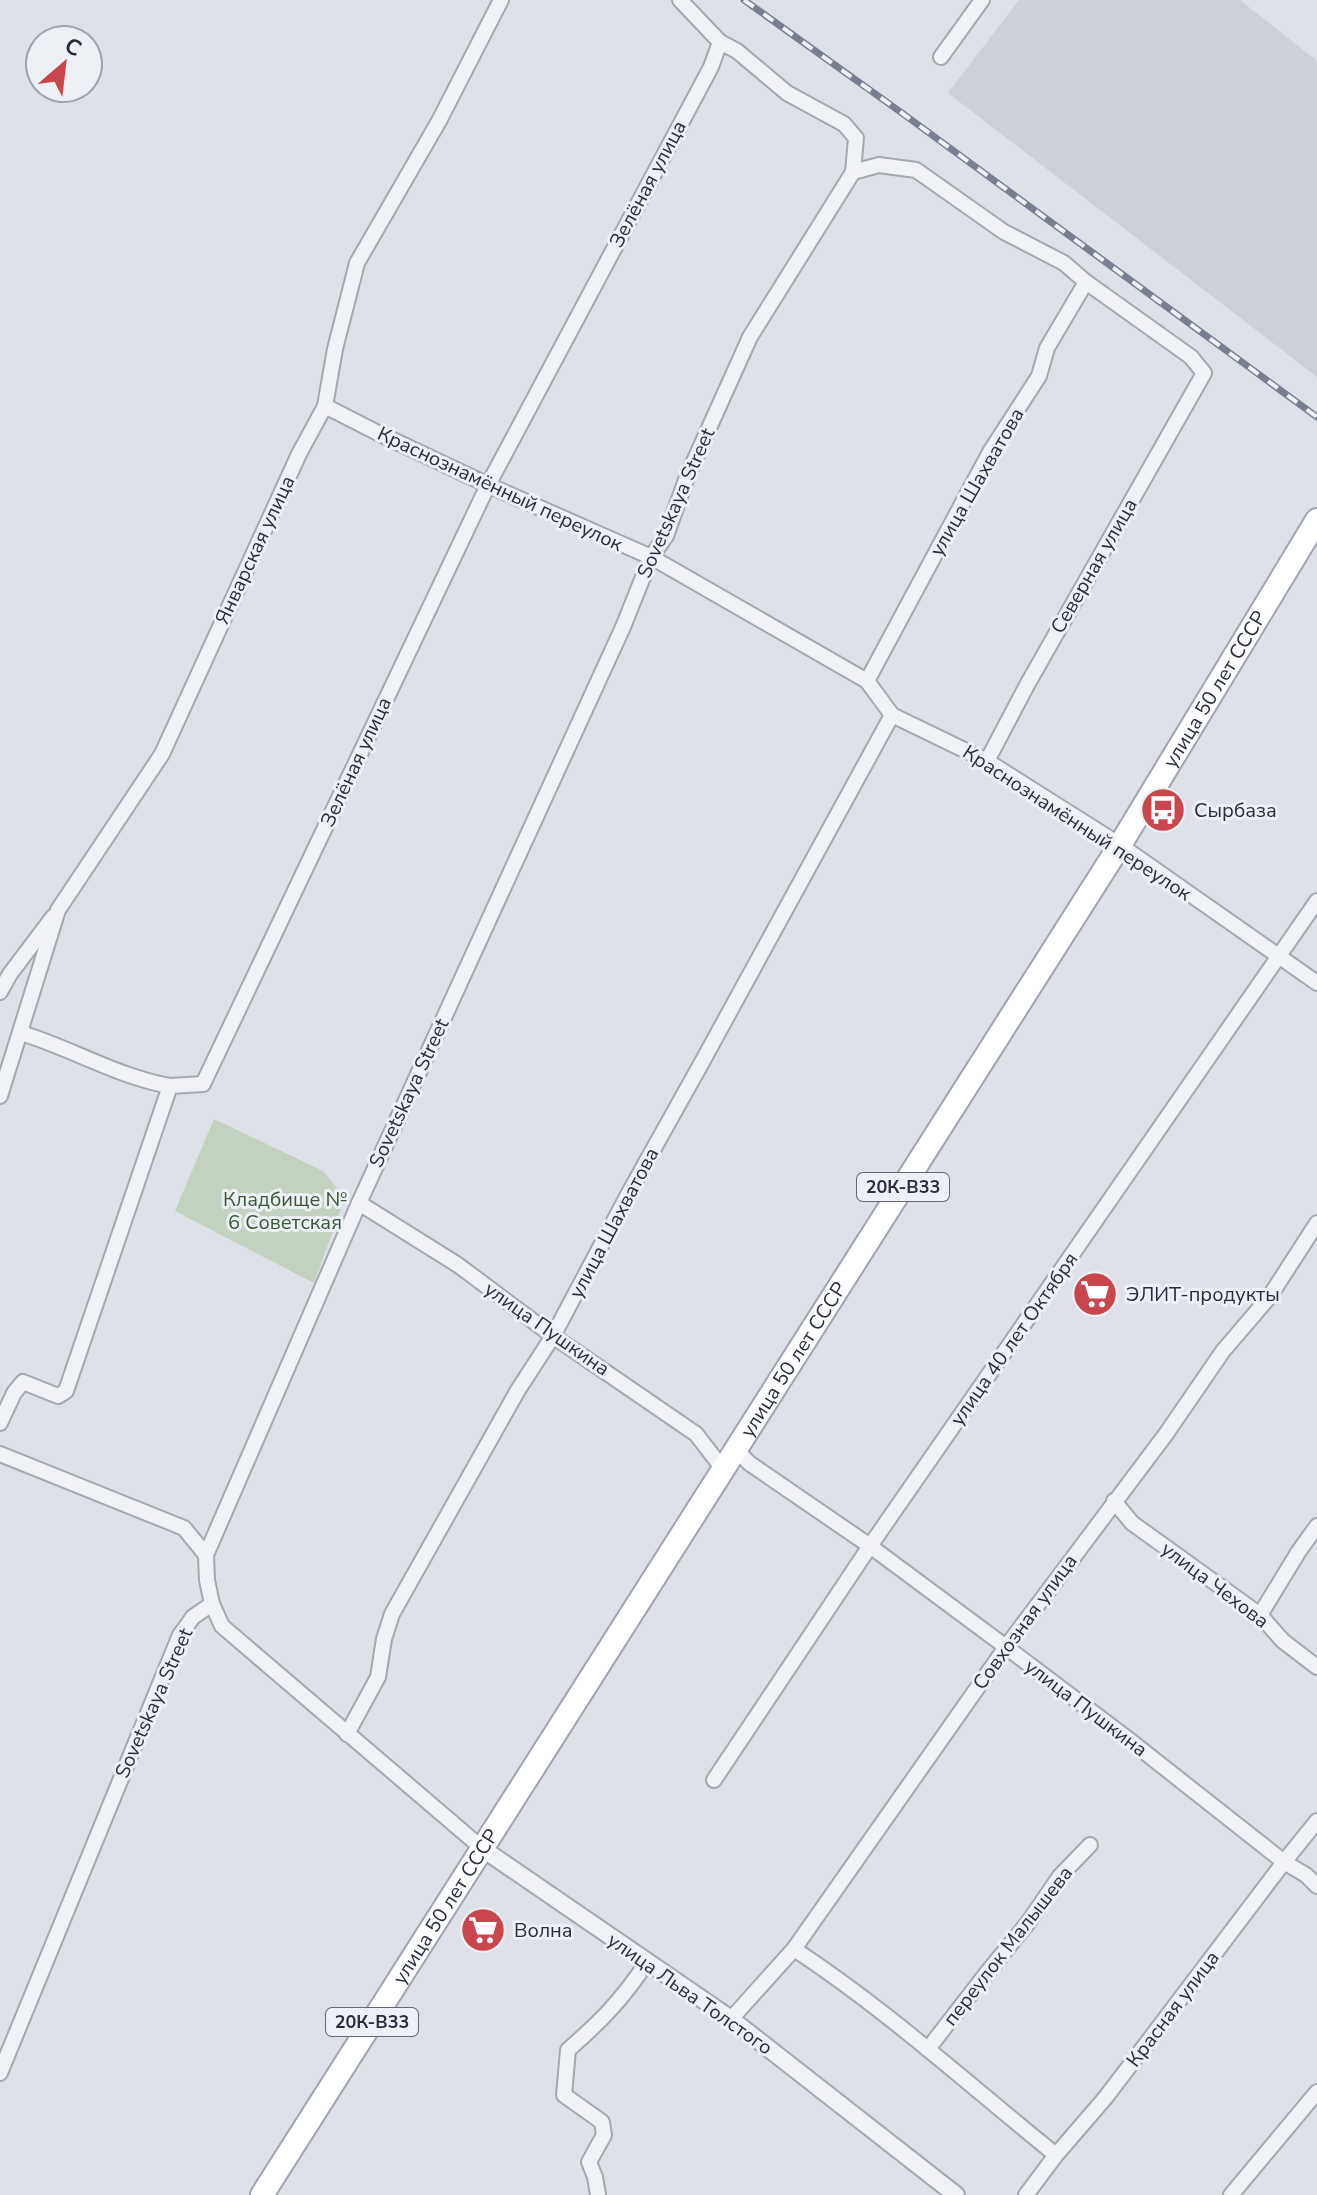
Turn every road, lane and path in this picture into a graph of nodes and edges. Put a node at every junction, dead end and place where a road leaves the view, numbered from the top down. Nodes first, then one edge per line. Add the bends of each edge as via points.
1 (501, 0) edge
2 (680, 0) edge
3 (982, 0) edge
4 (720, 42) junction
5 (941, 57) dead end
6 (853, 172) junction
7 (1086, 282) junction
8 (325, 406) junction
9 (488, 485) junction
10 (1317, 520) edge
11 (651, 557) junction
12 (867, 681) junction
13 (892, 715) junction
14 (987, 761) junction
15 (1120, 845) junction
16 (1317, 901) edge
17 (58, 910) junction
18 (1280, 957) junction
19 (1317, 983) edge
20 (0, 992) edge
21 (21, 1033) junction
22 (170, 1086) junction
23 (0, 1096) edge
24 (359, 1203) junction
25 (1317, 1223) edge
26 (553, 1336) junction
27 (0, 1423) edge
28 (736, 1449) junction
29 (0, 1454) edge
30 (723, 1469) junction
31 (1114, 1501) junction
32 (1317, 1526) edge
33 (870, 1546) junction
34 (206, 1555) junction
35 (212, 1604) junction
36 (1260, 1615) junction
37 (1006, 1647) junction
38 (1317, 1667) edge
39 (347, 1734) junction
40 (714, 1780) dead end
41 (1317, 1821) edge
42 (1090, 1845) dead end
43 (483, 1849) junction
44 (1284, 1862) junction
45 (1317, 1886) edge
46 (794, 1949) junction
47 (647, 1962) junction
48 (731, 2019) junction
49 (928, 2049) junction
50 (0, 2073) edge
51 (1317, 2092) edge
52 (1056, 2155) junction
53 (262, 2195) edge
54 (598, 2195) edge
55 (956, 2195) edge
56 (1026, 2195) edge
57 (1231, 2195) edge

1 - 8 street, Январская улица via 357,263
2 - 4 street
3 - 5 street
4 - 6 street via 787,93 844,124 856,138
4 - 9 street, Зелёная улица
6 - 7 street via 879,165 916,170
6 - 11 street, Sovetskaya Street via 750,337 666,536
7 - 12 street, улица Шахватова via 1047,348 1039,376 990,452
7 - 14 street, Северная улица via 1191,357 1204,373
8 - 9 street, Краснознамённый переулок
8 - 17 street, Январская улица via 162,754
9 - 11 street, Краснознамённый переулок
9 - 22 street, Зелёная улица via 203,1084
10 - 15 main road, улица 50 лет СССР / 20К-В33
11 - 12 street, Краснознамённый переулок
11 - 24 street, Sovetskaya Street
12 - 13 street, Краснознамённый переулок
13 - 14 street, Краснознамённый переулок
13 - 26 street, улица Шахватова
14 - 15 street, Краснознамённый переулок
15 - 18 street, Краснознамённый переулок
15 - 28 main road, улица 50 лет СССР / 20К-В33
16 - 18 street, улица 40 лет Октября
17 - 20 street
17 - 21 street, Январская улица
18 - 19 street, Краснознамённый переулок
18 - 33 street, улица 40 лет Октября
21 - 22 street
21 - 23 street, Январская улица
22 - 27 street via 66,1391 58,1396 23,1382
24 - 26 street, улица Пушкина via 458,1265
24 - 34 street, Sovetskaya Street
25 - 31 street, Совхозная улица via 1270,1296 1223,1351
26 - 30 street, улица Пушкина via 696,1434
26 - 39 street, улица Шахватова via 392,1614 378,1677
28 - 30 main road, улица 50 лет СССР / 20К-В33
28 - 33 street, улица Пушкина
29 - 34 street via 184,1528
30 - 43 main road, улица 50 лет СССР / 20К-В33
31 - 36 street, улица Чехова via 1132,1523
31 - 37 street, Совхозная улица
32 - 36 street
33 - 37 street, улица Пушкина
33 - 40 street, улица 40 лет Октября
34 - 35 street, Sovetskaya Street
35 - 39 street, улица Льва Толстого via 222,1626
35 - 50 street, Sovetskaya Street via 180,1635
36 - 38 street, улица Чехова
37 - 44 street, улица Пушкина
37 - 46 street, Совхозная улица
39 - 43 street, улица Льва Толстого
41 - 44 street, Красная улица
42 - 49 street, переулок Малышева via 1060,1876
43 - 47 street, улица Льва Толстого
43 - 53 main road, улица 50 лет СССР / 20К-В33
44 - 45 street, улица Пушкина
44 - 52 street, Красная улица
46 - 48 street, Совхозная улица
46 - 49 street
47 - 48 street, улица Льва Толстого
47 - 54 street via 604,2019 568,2050 564,2095 602,2122 604,2135 589,2162
48 - 55 street, улица Льва Толстого
49 - 52 street
51 - 57 street
52 - 56 street, Красная улица

